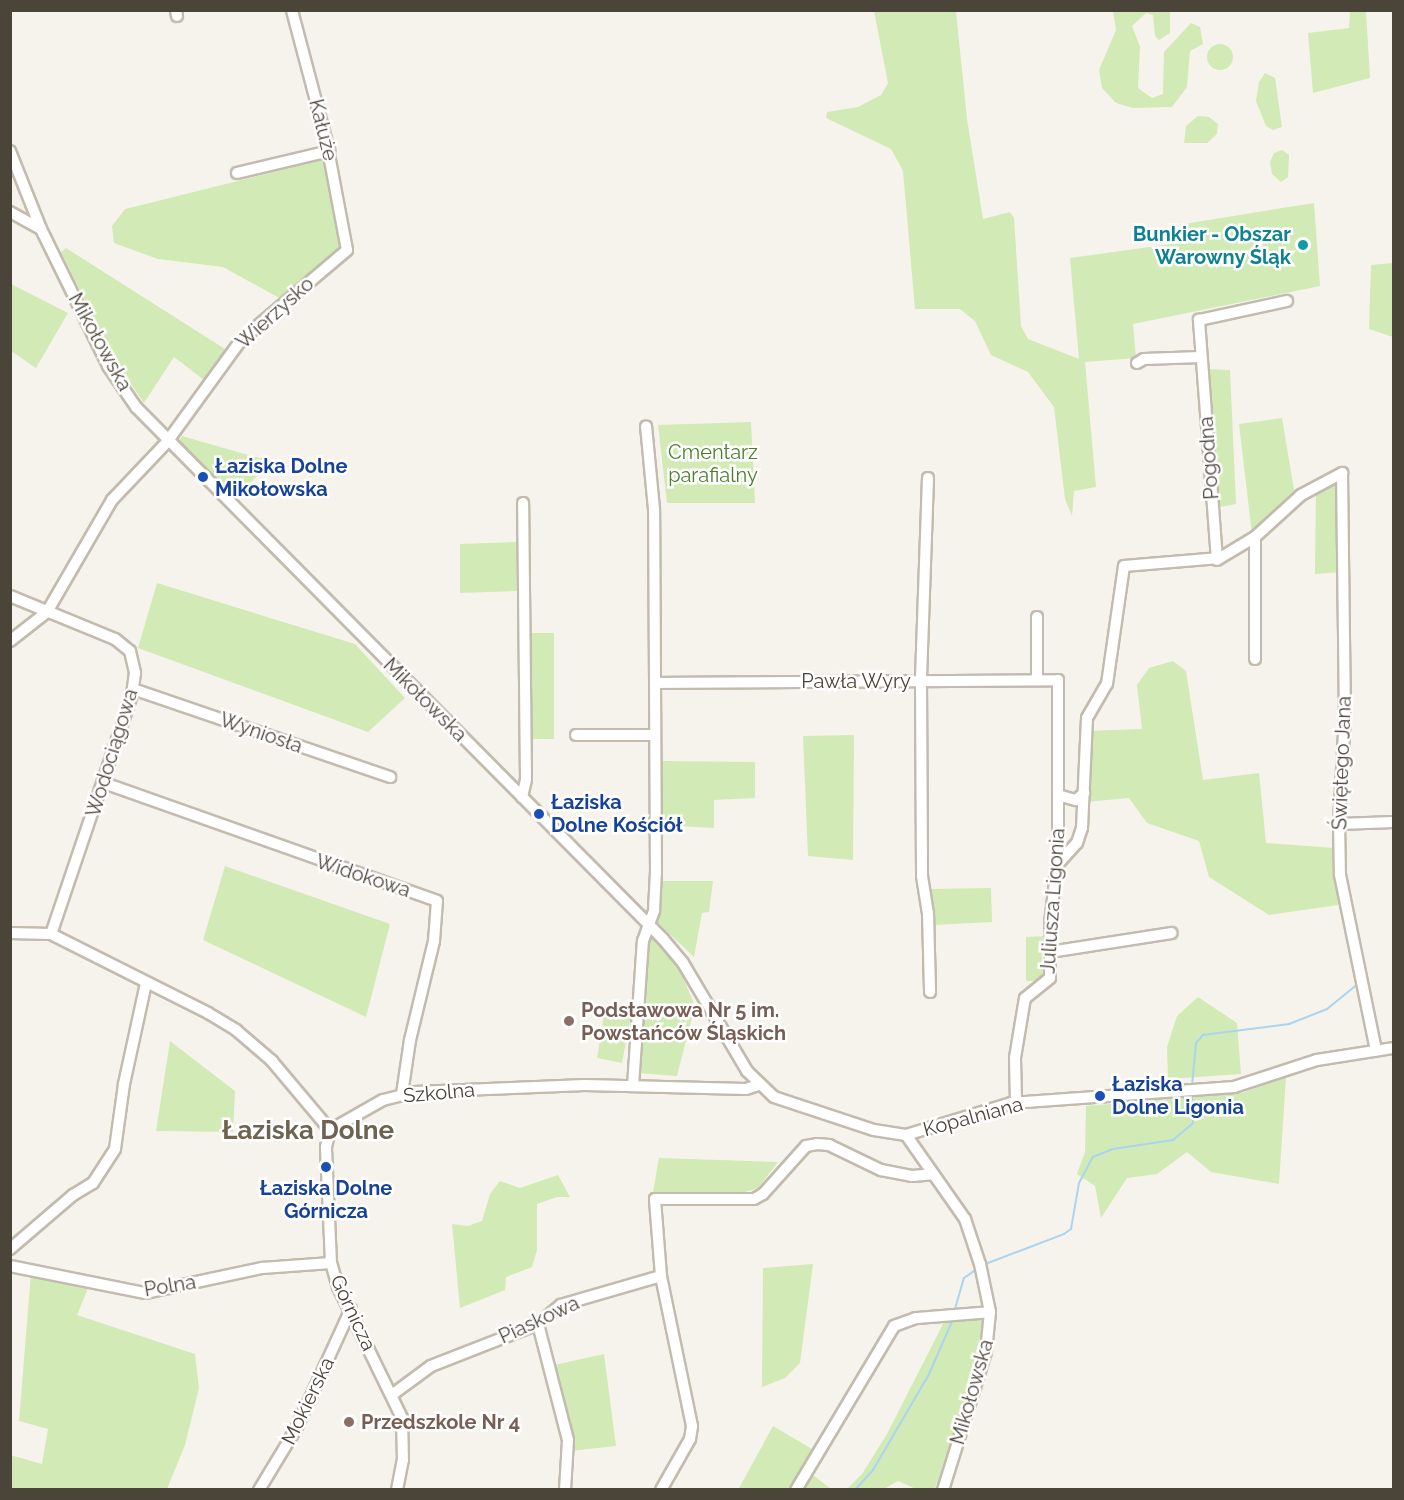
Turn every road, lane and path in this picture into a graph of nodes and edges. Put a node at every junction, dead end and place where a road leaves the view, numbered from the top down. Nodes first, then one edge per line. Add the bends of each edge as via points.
1 (292, 10) edge
2 (10, 151) edge
3 (329, 151) junction
4 (237, 173) dead end
5 (10, 212) edge
6 (41, 229) junction
7 (347, 250) joint
8 (1287, 301) dead end
9 (1201, 357) junction
10 (1137, 363) dead end
11 (646, 426) dead end
12 (167, 442) junction
13 (928, 478) dead end
14 (523, 502) dead end
15 (1255, 537) junction
16 (1216, 560) junction
17 (10, 596) edge
18 (47, 612) junction
19 (1037, 617) dead end
20 (10, 641) edge
21 (1255, 658) dead end
22 (1037, 680) junction
23 (1058, 680) joint
24 (921, 681) junction
25 (655, 683) junction
26 (133, 689) junction
27 (576, 735) dead end
28 (655, 735) junction
29 (390, 777) dead end
30 (104, 783) junction
31 (1084, 794) junction
32 (1058, 795) junction
33 (522, 797) junction
34 (1394, 822) edge
35 (1339, 824) junction
36 (1061, 862) junction
37 (649, 924) junction
38 (10, 933) edge
39 (1172, 933) dead end
40 (51, 934) junction
41 (1050, 952) junction
42 (146, 983) junction
43 (930, 992) dead end
44 (1394, 1048) edge
45 (1376, 1050) junction
46 (758, 1085) junction
47 (633, 1086) junction
48 (402, 1094) junction
49 (1016, 1102) junction
50 (330, 1130) junction
51 (906, 1135) junction
52 (933, 1174) junction
53 (10, 1249) edge
54 (331, 1263) junction
55 (10, 1266) edge
56 (661, 1276) junction
57 (351, 1309) junction
58 (990, 1312) junction
59 (538, 1324) junction
60 (393, 1394) junction
61 (259, 1490) edge
62 (397, 1490) edge
63 (565, 1490) edge
64 (662, 1490) edge
65 (796, 1490) edge
66 (943, 1490) edge

1 - 3 street, Kałuże
2 - 6 street, Mikołowska
3 - 4 street
3 - 7 street, Kałuże
5 - 6 street
6 - 12 street, Mikołowska via 108,366
7 - 12 street, Wierzysko via 241,340
8 - 9 street, Pogodna via 1199,320
9 - 10 street via 1144,359
9 - 16 street, Pogodna
11 - 25 street via 654,509
12 - 18 street via 112,500
12 - 33 street, Mikołowska
13 - 24 street
14 - 33 street via 526,779
15 - 16 street
15 - 21 street
15 - 35 street, Świętego Jana via 1301,495 1342,473 1345,716
16 - 31 street via 1124,567 1107,684 1087,718
17 - 18 street
18 - 20 street
18 - 26 street, Wodociągowa via 115,639 130,651 135,673
19 - 22 street
22 - 23 street, Pawła Wyry
22 - 24 street, Pawła Wyry
23 - 32 street, Juliusza Ligonia
24 - 25 street, Pawła Wyry
24 - 43 street via 922,876 928,913
25 - 28 street
26 - 29 street, Wyniosła
26 - 30 street, Wodociągowa
27 - 28 street
28 - 37 street via 656,872 654,910
30 - 40 street, Wodociągowa
30 - 48 street, Widokowa via 437,901 434,941 410,1040
31 - 32 street via 1076,800
31 - 36 street via 1082,828
32 - 36 street, Juliusza Ligonia
33 - 37 street, Mikołowska
34 - 35 street
35 - 45 street, Świętego Jana via 1340,875
36 - 41 street, Juliusza Ligonia
37 - 46 street, Mikołowska via 683,963
37 - 47 street via 643,941
38 - 40 street
39 - 41 street
40 - 42 street
41 - 49 street, Juliusza Ligonia via 1050,978 1025,998 1015,1058
42 - 50 street via 236,1030 272,1061
42 - 53 street via 124,1083 115,1149 93,1183 73,1195
44 - 45 street, Kopalniana
45 - 49 street, Kopalniana via 1306,1062 1252,1083
46 - 47 street, Szkolna via 746,1089
46 - 51 street, Mikołowska via 788,1103 885,1133
47 - 48 street, Szkolna
48 - 50 street, Szkolna
49 - 51 street, Kopalniana
50 - 54 street, Górnicza via 326,1147
51 - 52 street, Mikołowska
52 - 56 street via 912,1176 881,1170 829,1145 817,1144 806,1146 763,1194 754,1198 655,1199
52 - 58 street, Mikołowska via 969,1230
54 - 55 street, Polna via 262,1268 145,1293
54 - 57 street, Górnicza
56 - 59 street, Piaskowa via 561,1305
56 - 64 street via 692,1426 690,1439
57 - 60 street, Górnicza
57 - 61 street, Mokierska via 296,1429
58 - 65 street via 916,1318 894,1326
58 - 66 street, Mikołowska via 986,1352
59 - 60 street, Piaskowa via 431,1366
59 - 63 street via 568,1440
60 - 62 street, Górnicza via 402,1418 404,1440

